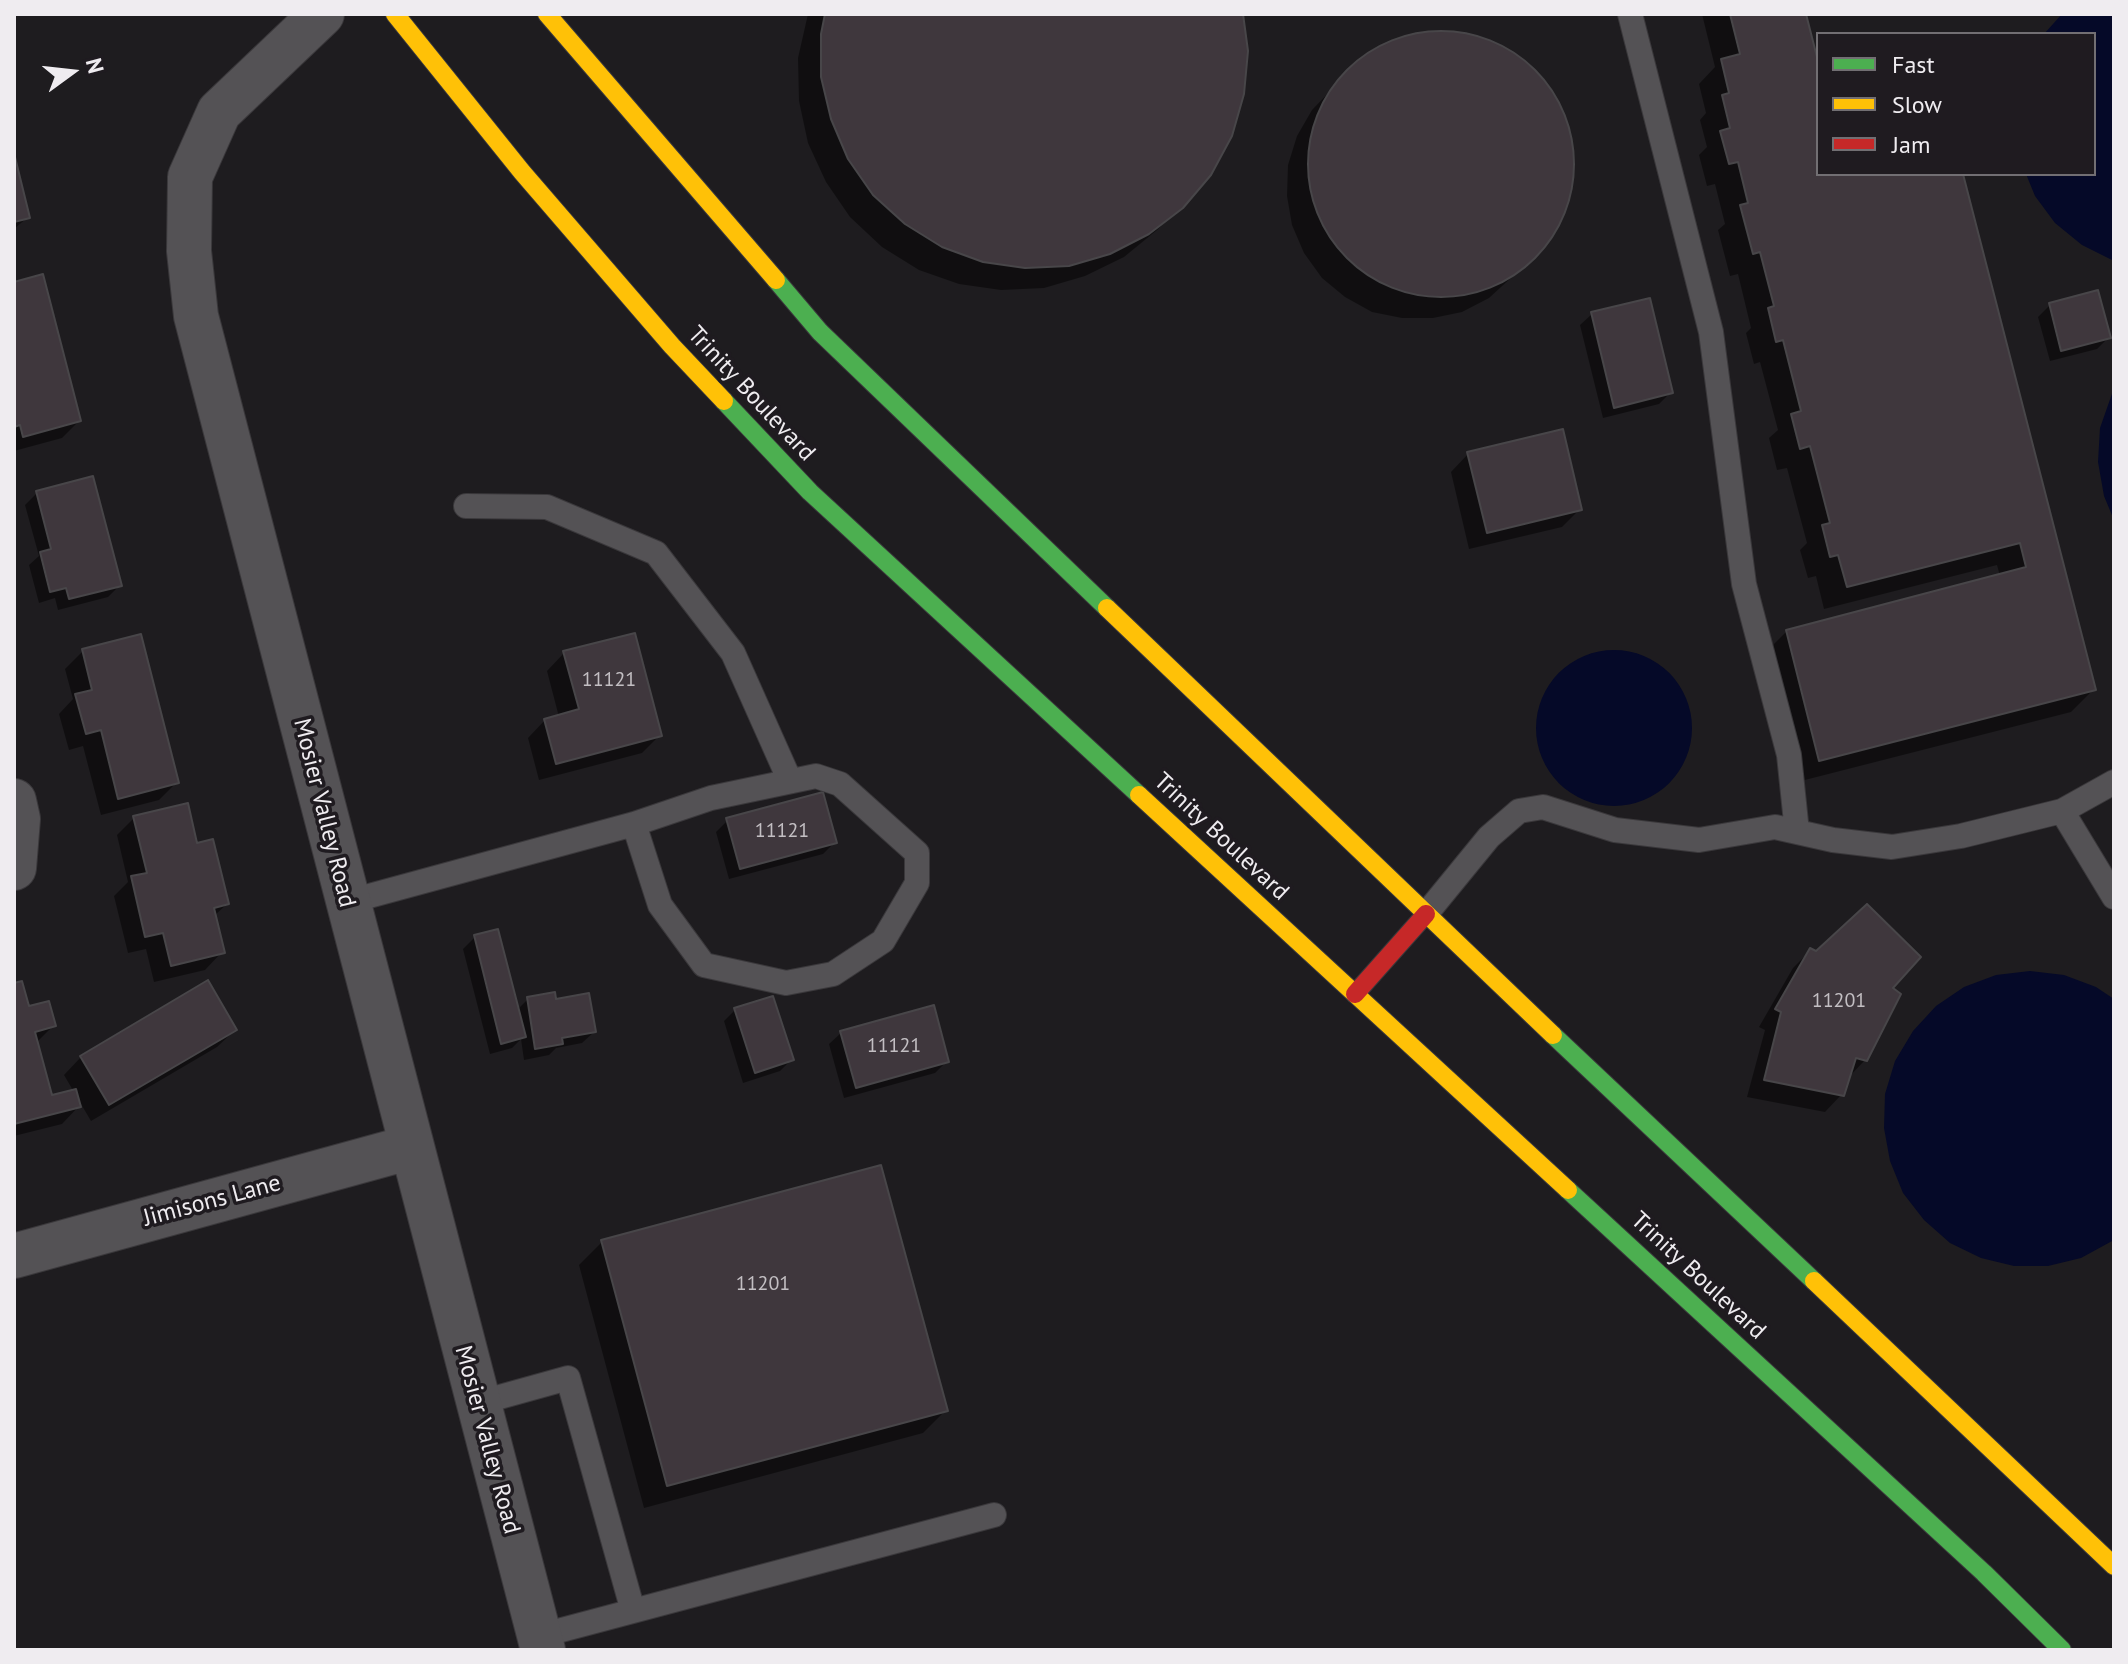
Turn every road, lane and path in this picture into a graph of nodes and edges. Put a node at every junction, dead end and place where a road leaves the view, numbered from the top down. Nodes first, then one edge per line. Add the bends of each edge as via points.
1 (322, 14) edge
2 (395, 14) edge
3 (547, 14) edge
4 (1630, 14) edge
5 (466, 506) dead end
6 (790, 781) junction
7 (2114, 782) edge
8 (14, 801) edge
9 (2062, 811) junction
10 (634, 824) junction
11 (1797, 832) junction
12 (15, 867) edge
13 (2114, 897) edge
14 (347, 902) junction
15 (1426, 914) junction
16 (1355, 994) junction
17 (411, 1147) junction
18 (14, 1256) edge
19 (478, 1403) junction
20 (994, 1515) dead end
21 (2114, 1566) edge
22 (633, 1611) junction
23 (541, 1643) edge
24 (2062, 1650) edge

1 - 14 street, Mosier Valley Road via 219,112 190,177 189,251 196,316
2 - 16 main road, Trinity Boulevard via 672,346 810,492
3 - 15 main road via 820,332
4 - 11 lane via 1711,332 1744,584 1789,755
5 - 6 lane via 547,507 656,553 733,653
6 - 10 lane via 711,798
6 - 10 lane via 816,776 840,784 917,853 917,883 883,941 833,974 786,983 704,965 660,905
7 - 9 lane
8 - 12 street
9 - 11 lane via 1892,847
9 - 13 lane
10 - 14 lane
11 - 15 lane via 1775,827 1699,840 1615,830 1543,807 1519,811 1489,837
14 - 17 street, Mosier Valley Road
15 - 16 main road
15 - 21 main road
16 - 24 main road, Trinity Boulevard
17 - 18 street, Jimisons Lane
17 - 19 street, Mosier Valley Road
19 - 22 lane via 568,1378
19 - 23 street, Mosier Valley Road
20 - 22 lane
22 - 23 lane

